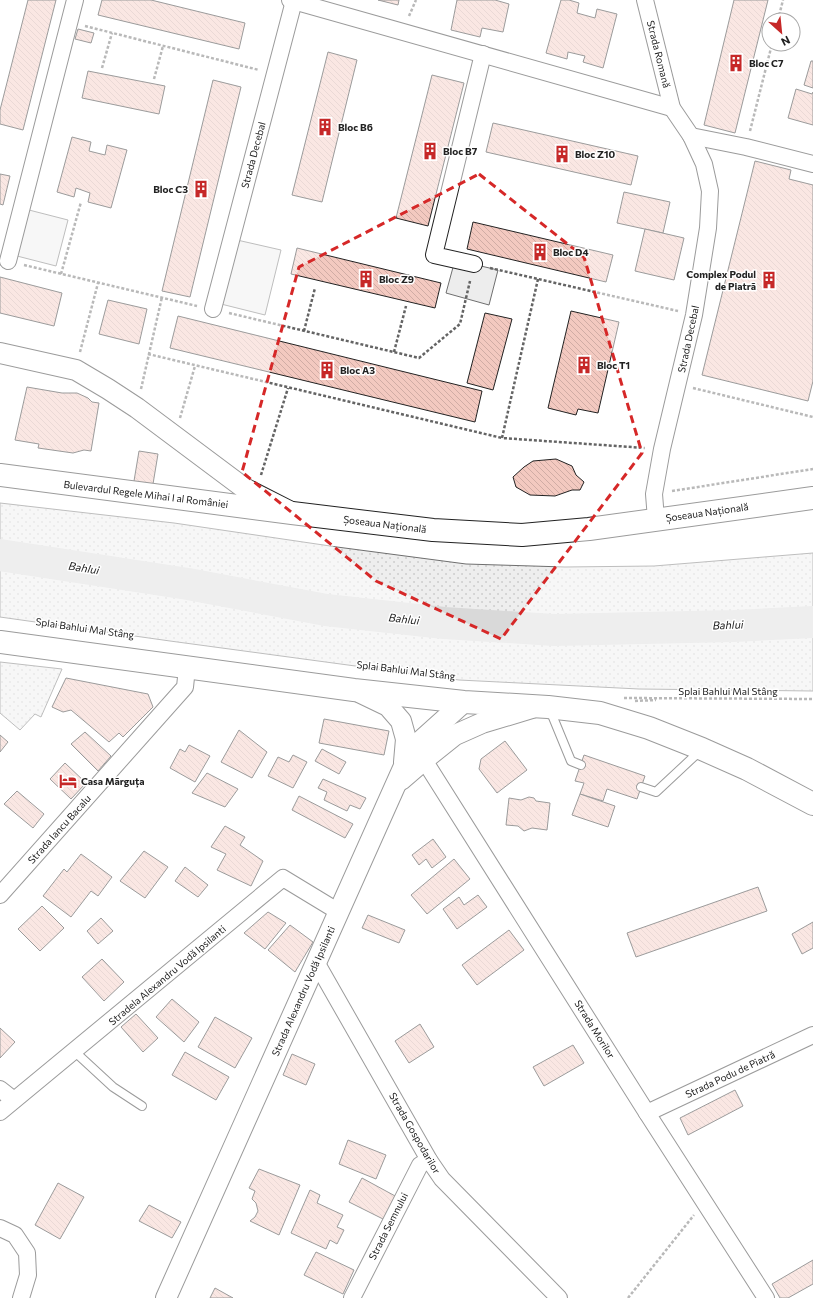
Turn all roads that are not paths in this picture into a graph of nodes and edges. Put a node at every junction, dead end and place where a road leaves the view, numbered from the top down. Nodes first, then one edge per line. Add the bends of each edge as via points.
1 (75, 0) edge
2 (292, 0) edge
3 (645, 0) edge
4 (483, 54) junction
5 (672, 108) junction
6 (691, 136) junction
7 (813, 164) edge
8 (8, 261) dead end
9 (474, 264) road end
10 (213, 310) dead end
11 (0, 353) edge
12 (0, 475) edge
13 (813, 498) edge
14 (292, 513) junction
15 (656, 519) junction
16 (0, 642) edge
17 (187, 668) junction
18 (354, 690) junction
19 (464, 702) junction
20 (542, 707) junction
21 (702, 749) junction
22 (424, 760) junction
23 (581, 765) dead end
24 (404, 766) junction
25 (395, 785) junction
26 (641, 787) dead end
27 (813, 804) edge
28 (0, 895) edge
29 (339, 912) junction
30 (316, 962) junction
31 (813, 1036) edge
32 (74, 1051) junction
33 (0, 1089) edge
34 (14, 1100) junction
35 (142, 1106) dead end
36 (0, 1112) edge
37 (647, 1113) junction
38 (429, 1160) junction
39 (0, 1228) edge
40 (21, 1298) edge
41 (166, 1298) edge
42 (352, 1298) edge
43 (559, 1298) edge
44 (766, 1298) edge

1 - 8 street
2 - 4 street, Strada Decebal
2 - 10 street, Strada Decebal
3 - 5 street, Strada Romană
4 - 5 street, Strada Decebal
4 - 9 street via 434,255
5 - 6 street, Strada Decebal
6 - 7 street
6 - 15 street, Strada Decebal via 704,164 710,191 708,228 694,315 662,449 654,494
11 - 14 street, Șoseaua Națională via 76,370 138,408 244,488
12 - 14 main road, Bulevardul Regele Mihai I al României
13 - 15 main road, Șoseaua Națională
14 - 15 main road, Șoseaua Națională via 433,530 522,535
16 - 17 main road
17 - 18 main road
17 - 28 street, Strada Iancu Bacalu via 185,687
18 - 19 main road
18 - 24 street via 388,706 401,720 406,739
19 - 20 main road
19 - 24 street, Strada Alexandru Vodă Ipsilanti via 414,747
20 - 21 main road via 600,713 649,728
20 - 22 street via 482,722 455,735
20 - 23 lane via 571,761
21 - 26 lane via 656,792
21 - 27 main road via 747,769
22 - 25 street
22 - 37 street, Strada Morilor
24 - 25 street, Strada Alexandru Vodă Ipsilanti
25 - 29 street, Strada Alexandru Vodă Ipsilanti
29 - 30 street, Strada Alexandru Vodă Ipsilanti
29 - 32 street, Stradela Alexandru Vodă Ipsilanti via 284,878
30 - 38 street, Strada Gospodarilor
30 - 41 street, Strada Alexandru Vodă Ipsilanti
31 - 37 street, Strada Podu de Piatră
32 - 34 street, Stradela Alexandru Vodă Ipsilanti
32 - 35 lane via 113,1087
33 - 34 street
34 - 36 street, Stradela Alexandru Vodă Ipsilanti
37 - 44 street, Strada Morilor
38 - 42 street, Strada Semnului via 420,1165
38 - 43 street, Strada Gospodarilor via 442,1179
39 - 40 street via 14,1235 27,1253 28,1275

